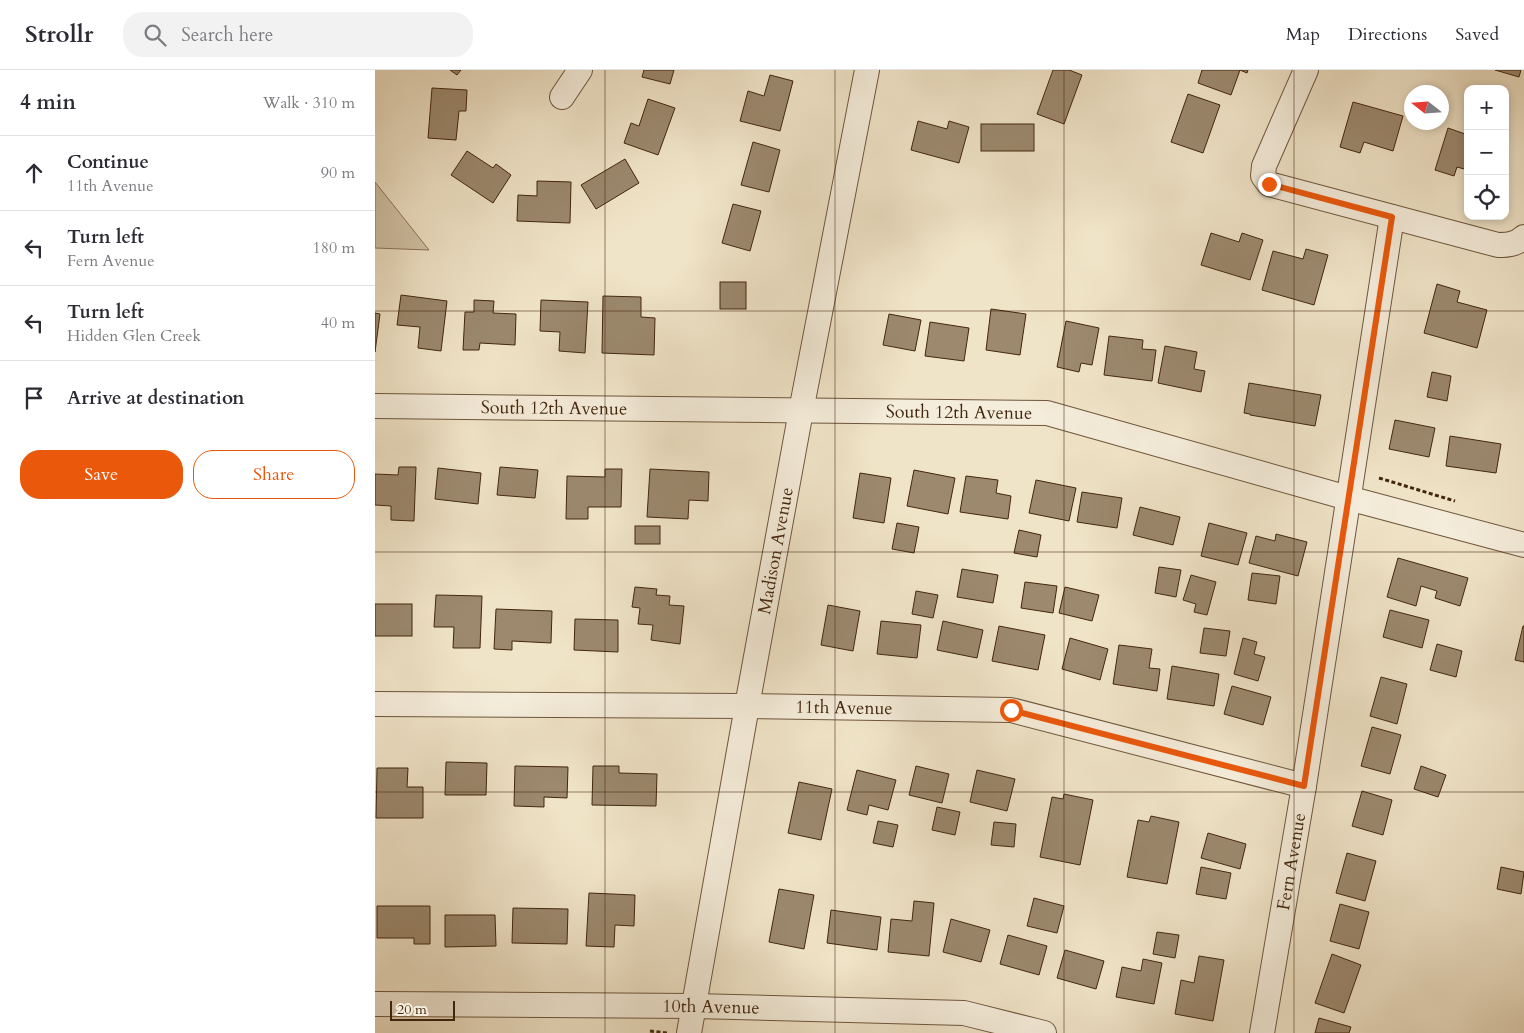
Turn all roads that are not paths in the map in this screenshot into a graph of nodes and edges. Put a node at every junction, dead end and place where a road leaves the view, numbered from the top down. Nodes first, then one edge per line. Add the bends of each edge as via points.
1 (580, 70) edge
2 (867, 70) edge
3 (1306, 70) edge
4 (562, 97) dead end
5 (1392, 217) junction
6 (1524, 237) edge
7 (375, 406) edge
8 (801, 410) junction
9 (1348, 498) junction
10 (1524, 545) edge
11 (375, 704) edge
12 (747, 706) junction
13 (1304, 786) junction
14 (375, 1004) edge
15 (694, 1006) junction
16 (963, 1023) edge
17 (689, 1033) edge
18 (1044, 1033) edge
19 (1262, 1033) edge

1 - 4 street
2 - 8 street, Madison Avenue
3 - 5 street via 1266,160 1263,176 1269,184
5 - 6 street via 1498,245 1518,243
5 - 9 street, Fern Avenue
7 - 8 street, South 12th Avenue
8 - 9 street, South 12th Avenue via 1047,413
8 - 12 street, Madison Avenue
9 - 10 street, South 12th Avenue
9 - 13 street, Fern Avenue
11 - 12 street, 11th Avenue
12 - 13 street, 11th Avenue via 1011,710
12 - 15 street, Madison Avenue
13 - 19 street, Fern Avenue
14 - 15 street, 10th Avenue
15 - 16 street, 10th Avenue
15 - 17 street, Madison Avenue
16 - 18 street, 10th Avenue

